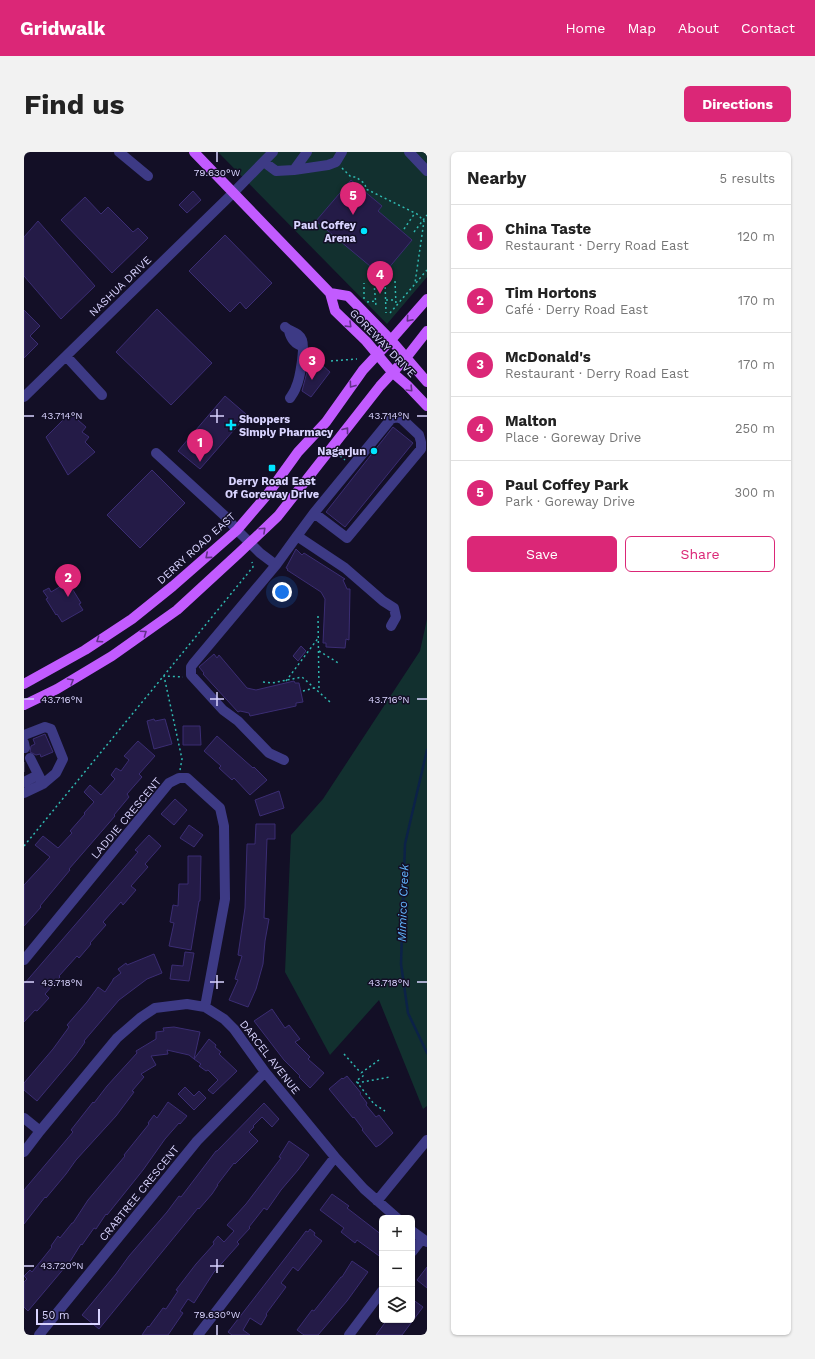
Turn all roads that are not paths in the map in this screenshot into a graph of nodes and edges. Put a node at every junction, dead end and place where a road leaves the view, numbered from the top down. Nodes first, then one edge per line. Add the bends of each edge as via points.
1 (119, 152) edge
2 (194, 152) edge
3 (273, 152) edge
4 (307, 152) edge
5 (342, 152) edge
6 (409, 152) edge
7 (264, 162) junction
8 (294, 170) junction
9 (427, 171) edge
10 (148, 176) dead end
11 (233, 193) junction
12 (330, 293) junction
13 (427, 298) edge
14 (287, 329) dead end
15 (427, 331) edge
16 (391, 340) junction
17 (377, 355) junction
18 (66, 356) junction
19 (406, 358) junction
20 (392, 373) junction
21 (427, 382) edge
22 (102, 395) dead end
23 (24, 397) edge
24 (290, 398) dead end
25 (427, 406) edge
26 (156, 453) dead end
27 (314, 513) junction
28 (237, 530) junction
29 (297, 536) junction
30 (249, 542) junction
31 (276, 565) junction
32 (391, 626) dead end
33 (24, 684) edge
34 (24, 705) edge
35 (24, 736) edge
36 (284, 760) dead end
37 (29, 763) edge
38 (41, 780) junction
39 (24, 782) edge
40 (24, 793) edge
41 (24, 960) edge
42 (205, 1007) junction
43 (265, 1072) junction
44 (24, 1118) edge
45 (40, 1131) junction
46 (427, 1140) edge
47 (24, 1152) edge
48 (335, 1157) junction
49 (377, 1201) junction
50 (393, 1215) edge
51 (415, 1233) edge
52 (425, 1240) edge
53 (413, 1251) edge
54 (379, 1295) edge
55 (39, 1335) edge
56 (198, 1335) edge
57 (349, 1335) edge

1 - 10 street
2 - 11 main road, GOREWAY DRIVE
3 - 7 street, NASHUA DRIVE
4 - 8 street
5 - 8 street via 336,162 328,166
6 - 9 street
7 - 8 street via 276,171
7 - 11 street, NASHUA DRIVE
11 - 12 main road, GOREWAY DRIVE
11 - 18 street, NASHUA DRIVE
12 - 16 main road, GOREWAY DRIVE via 348,296
12 -> 17 main road, GOREWAY DRIVE via 334,311
13 -> 16 main road, DERRY ROAD EAST
14 - 24 street via 302,339 297,385
15 - 19 main road
16 - 17 main road, DERRY ROAD EAST
16 - 19 main road, GOREWAY DRIVE
17 - 20 main road, GOREWAY DRIVE
17 -> 28 main road, DERRY ROAD EAST via 363,370 326,422 298,452
18 - 22 street
18 - 23 street, NASHUA DRIVE
19 - 20 main road
19 - 21 main road, GOREWAY DRIVE
20 -> 25 main road, GOREWAY DRIVE
30 -> 20 main road via 278,516
26 - 28 street
27 - 27 street via 347,538 421,449 419,435 402,419 391,419
27 - 29 street
28 - 30 street
28 -> 33 main road, DERRY ROAD EAST via 132,619 85,650
29 - 31 street
29 - 32 street via 345,568 394,608 396,617
30 - 31 street
34 -> 30 main road via 57,689 112,656 177,610
31 - 36 street via 193,664 191,671 193,678 223,710 238,721 267,751
35 - 38 street via 44,727 51,729 61,753 63,760 56,773
37 - 38 street
38 - 39 street
38 - 40 street
41 - 42 street, LADDIE CRESCENT via 169,783 179,778 187,778 220,808 224,826 225,899
42 - 43 street, DARCEL AVENUE via 234,1029
42 - 45 street, DARCEL AVENUE via 187,1004 155,1008 140,1018 117,1038
43 - 48 street, DARCEL AVENUE
43 - 55 street, CRABTREE CRESCENT via 197,1141
44 - 45 street
45 - 47 street, DARCEL AVENUE
46 - 49 street
48 - 49 street, DARCEL AVENUE
48 - 56 street
49 - 50 street, DARCEL AVENUE
51 - 52 street
52 - 53 street
54 - 57 street

